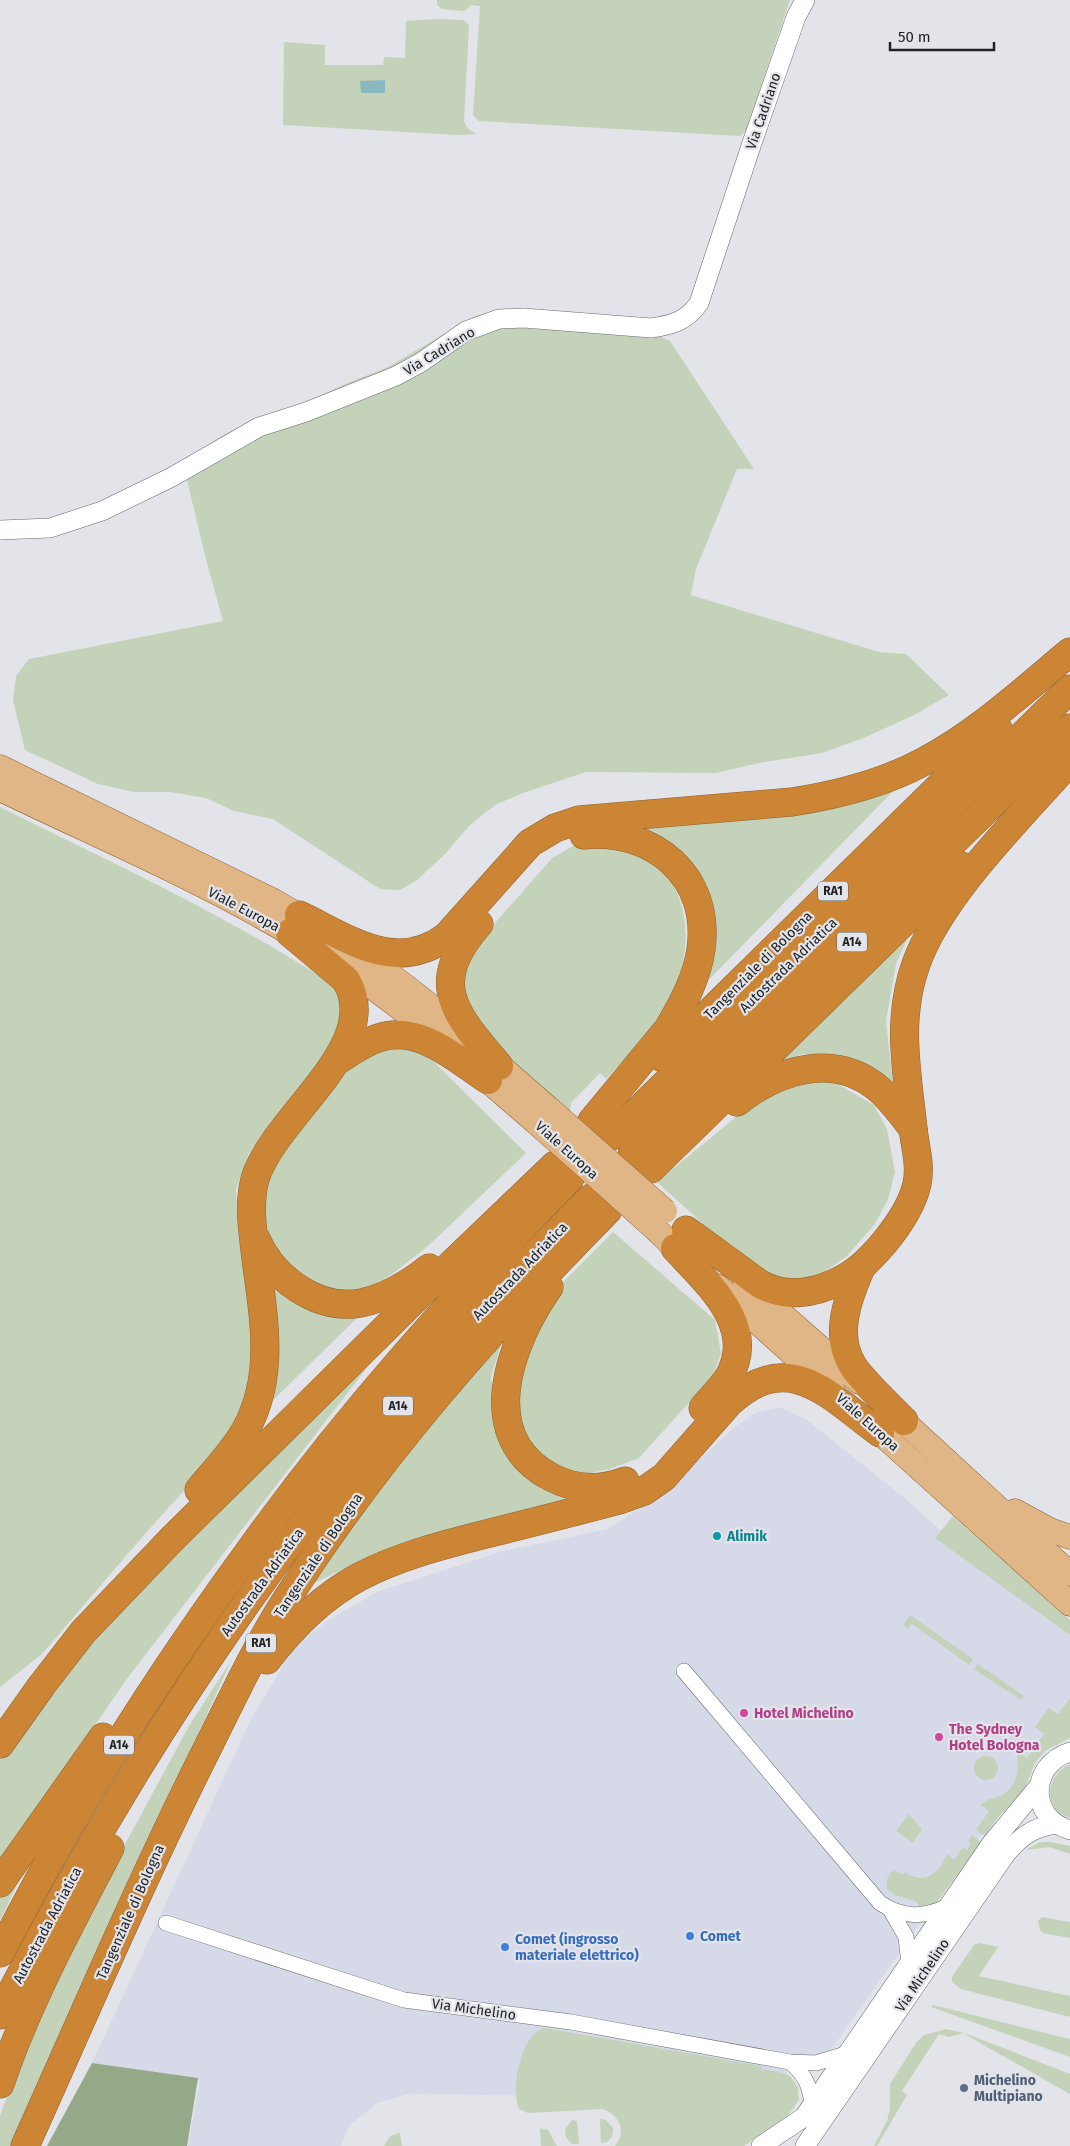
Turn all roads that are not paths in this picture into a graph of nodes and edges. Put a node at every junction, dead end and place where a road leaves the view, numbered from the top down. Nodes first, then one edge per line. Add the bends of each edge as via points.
1 (805, 0) edge
2 (0, 530) edge
3 (1070, 652) edge
4 (1070, 658) edge
5 (1070, 689) edge
6 (1070, 728) edge
7 (1070, 761) edge
8 (0, 768) edge
9 (0, 789) edge
10 (294, 924) junction
11 (338, 1060) junction
12 (493, 1073) junction
13 (600, 1127) junction
14 (913, 1129) junction
15 (642, 1162) junction
16 (561, 1168) junction
17 (604, 1208) junction
18 (253, 1232) junction
19 (681, 1239) junction
20 (860, 1270) junction
21 (904, 1421) junction
22 (880, 1433) junction
23 (980, 1490) junction
24 (1070, 1537) edge
25 (253, 1546) junction
26 (1070, 1574) edge
27 (1070, 1606) edge
28 (98, 1616) junction
29 (226, 1633) junction
30 (684, 1671) dead end
31 (0, 1744) edge
32 (1070, 1752) edge
33 (1039, 1786) junction
34 (186, 1792) junction
35 (1063, 1827) edge
36 (0, 1883) edge
37 (948, 1906) junction
38 (890, 1909) junction
39 (166, 1923) dead end
40 (0, 1953) edge
41 (909, 1964) junction
42 (0, 2015) edge
43 (849, 2053) junction
44 (790, 2062) junction
45 (0, 2084) edge
46 (812, 2105) junction
47 (25, 2146) edge
48 (761, 2146) edge
49 (805, 2146) edge

1 - 2 street, Via Cadriano via 796,17 752,143 700,302 683,320 650,328 499,319 466,331 396,376 252,431 102,512 50,528
3 - 10 highway via 955,743 923,762 879,781 792,802 579,820 555,828 530,843 448,936 425,948 389,954
4 - 13 highway, Tangenziale di Bologna / RA1
5 - 13 highway, Autostrada Adriatica / A14
6 - 15 highway, Autostrada Adriatica / A14
7 - 14 highway via 975,869 941,915 922,950 911,981 904,1029
7 - 15 highway
8 - 10 main road, Viale Europa
9 - 10 main road, Viale Europa via 192,881
10 - 11 highway via 352,989 353,1029
10 - 12 main road, Viale Europa via 370,985
11 - 12 highway via 380,1037 409,1035
11 - 18 highway via 264,1156 252,1191
12 - 13 highway via 455,1007 451,976 460,947 525,872 558,844 603,833 634,838 648,844 672,863 690,885 701,918 701,949 685,998 668,1029
12 - 19 main road, Viale Europa, bridge
14 - 15 highway via 891,1101 867,1081 837,1070 804,1068 760,1085
14 - 20 highway via 918,1169 913,1196 896,1228
16 - 18 highway via 461,1239 422,1274 375,1300 345,1304 307,1294 277,1270 261,1250
16 - 25 highway, Autostrada Adriatica / A14 via 502,1247 415,1342
16 - 28 highway via 411,1303
17 - 19 highway via 543,1296 523,1333 508,1376 505,1412 512,1435 527,1459 542,1472 566,1484 604,1487 634,1477 663,1453 728,1377 737,1350 731,1316
17 - 29 highway, Autostrada Adriatica / A14 via 522,1268 414,1387 299,1532
17 - 34 highway, Tangenziale di Bologna / RA1 via 455,1374 337,1524 254,1655
18 - 28 highway via 266,1336 261,1381 248,1424 221,1464
19 - 20 highway via 772,1291 798,1293 820,1290
19 - 21 main road, Viale Europa
19 - 22 main road, Viale Europa
20 - 21 highway via 844,1316 847,1352 854,1367
21 - 23 main road, Viale Europa
22 - 27 main road, Viale Europa
22 - 34 highway via 804,1380 789,1377 770,1379 738,1394 664,1477 644,1491 411,1555 359,1577 320,1604 276,1648
23 - 24 main road via 1041,1525
23 - 26 main road, Viale Europa
25 - 36 highway via 138,1689
25 - 40 highway, Autostrada Adriatica / A14 via 144,1705 55,1850
28 - 31 highway via 42,1685
29 - 42 highway, Autostrada Adriatica / A14 via 167,1721 81,1862
29 - 45 highway via 61,1942 22,2026
30 - 38 street, Via Michelino via 880,1903
32 - 33 street, Via Michelino via 1050,1764
33 - 35 street via 1041,1804 1049,1818
33 - 37 street, Via Michelino via 998,1834
34 - 47 highway, Tangenziale di Bologna / RA1
35 - 49 street, Via Michelino via 1030,1831 1012,1846
37 - 38 street, Via Michelino via 934,1913 919,1915
37 - 41 street, Via Michelino
38 - 41 street, Via Michelino via 906,1937
39 - 44 street, Via Michelino via 404,2000 571,2022
41 - 43 street, Via Michelino
43 - 44 street, Via Michelino via 816,2063
43 - 46 street, Via Michelino
44 - 46 street via 806,2079
46 - 48 street, Via Michelino via 797,2123

